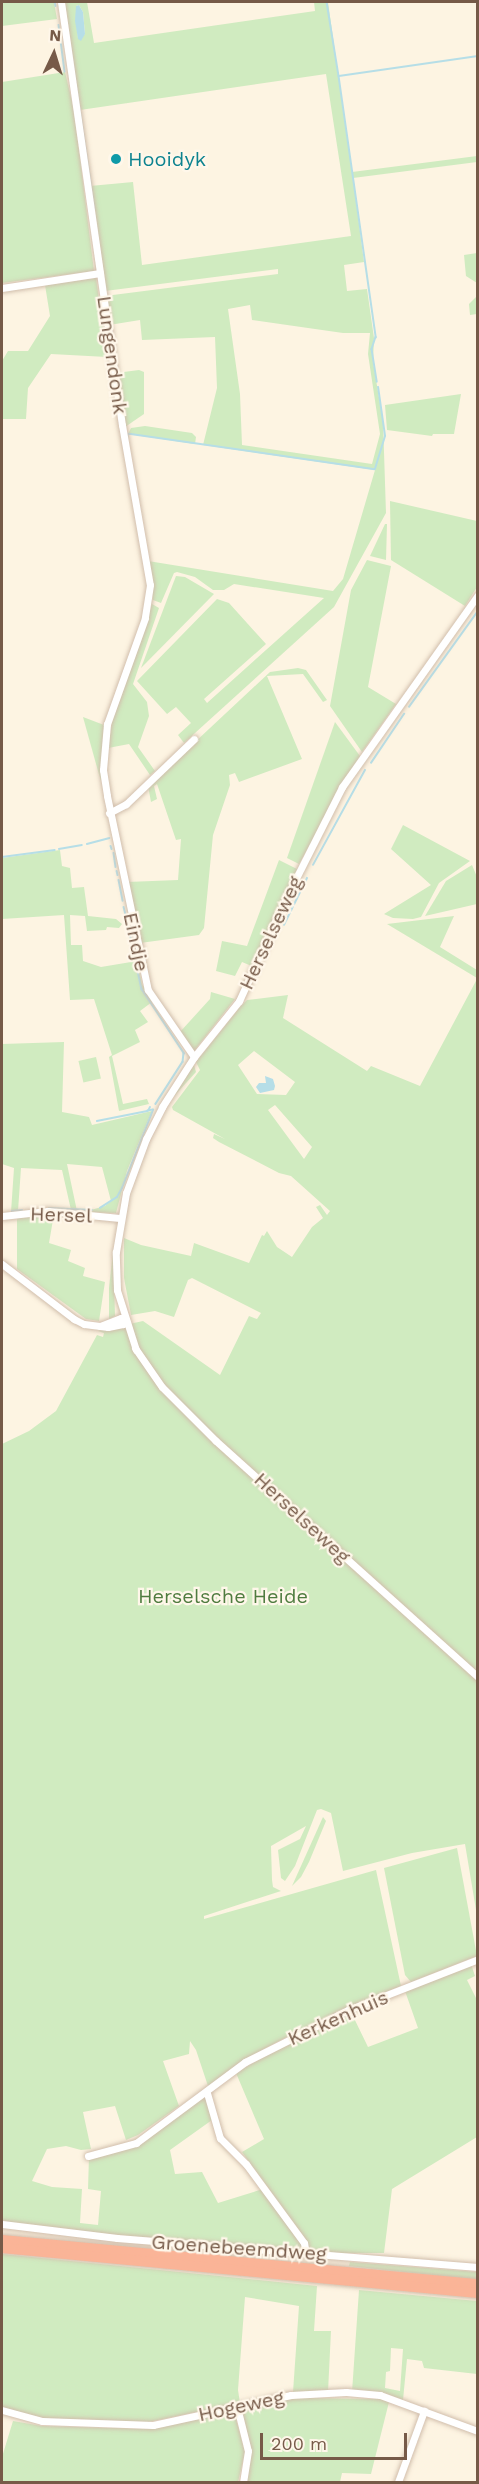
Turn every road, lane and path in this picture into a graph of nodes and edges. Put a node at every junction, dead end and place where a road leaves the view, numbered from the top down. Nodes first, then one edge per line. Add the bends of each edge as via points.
1 (61, 2) edge
2 (100, 273) junction
3 (2, 288) edge
4 (477, 595) edge
5 (114, 702) joint
6 (194, 739) dead end
7 (109, 813) junction
8 (194, 1057) junction
9 (2, 1216) edge
10 (120, 1218) junction
11 (2, 1264) edge
12 (123, 1320) junction
13 (477, 1677) edge
14 (477, 1959) edge
15 (207, 2093) junction
16 (88, 2156) dead end
17 (2, 2224) edge
18 (2, 2232) edge
19 (2, 2240) edge
20 (2, 2248) edge
21 (114, 2250) junction
22 (306, 2253) junction
23 (477, 2267) edge
24 (477, 2284) edge
25 (477, 2293) edge
26 (237, 2407) junction
27 (2, 2410) edge
28 (424, 2411) junction
29 (477, 2431) edge
30 (243, 2482) edge
31 (398, 2482) edge

1 - 2 street, Lungendonk
2 - 3 street
2 - 5 street, Lungendonk via 150,585 145,618
4 - 8 street, Herselseweg via 342,787 239,1001
5 - 7 street, Eindje via 107,724 104,760
6 - 7 street via 126,804
7 - 8 street, Eindje via 148,990
8 - 10 street, Herselseweg via 146,1139
9 - 10 street, Hersel via 32,1211
10 - 12 street, Herselseweg via 117,1290
11 - 12 street via 74,1319 100,1326
12 - 13 street, Herselseweg via 136,1350 162,1387 216,1441
14 - 15 street, Kerkenhuis via 348,2010 245,2062
15 - 16 street, Kerkenhuis via 136,2143
15 - 22 street via 220,2138 246,2164 304,2243
17 - 22 street, Groenebeemdweg via 117,2238
18 - 21 highway
19 - 21 highway
20 - 25 highway
21 - 24 highway
22 - 23 street, Groenebeemdweg
26 - 27 street, Hogeweg via 161,2424 138,2425 42,2421
26 - 28 street, Hogeweg via 291,2395 346,2392 380,2395
26 - 30 street via 248,2451
28 - 29 street, Hogeweg
28 - 31 street

